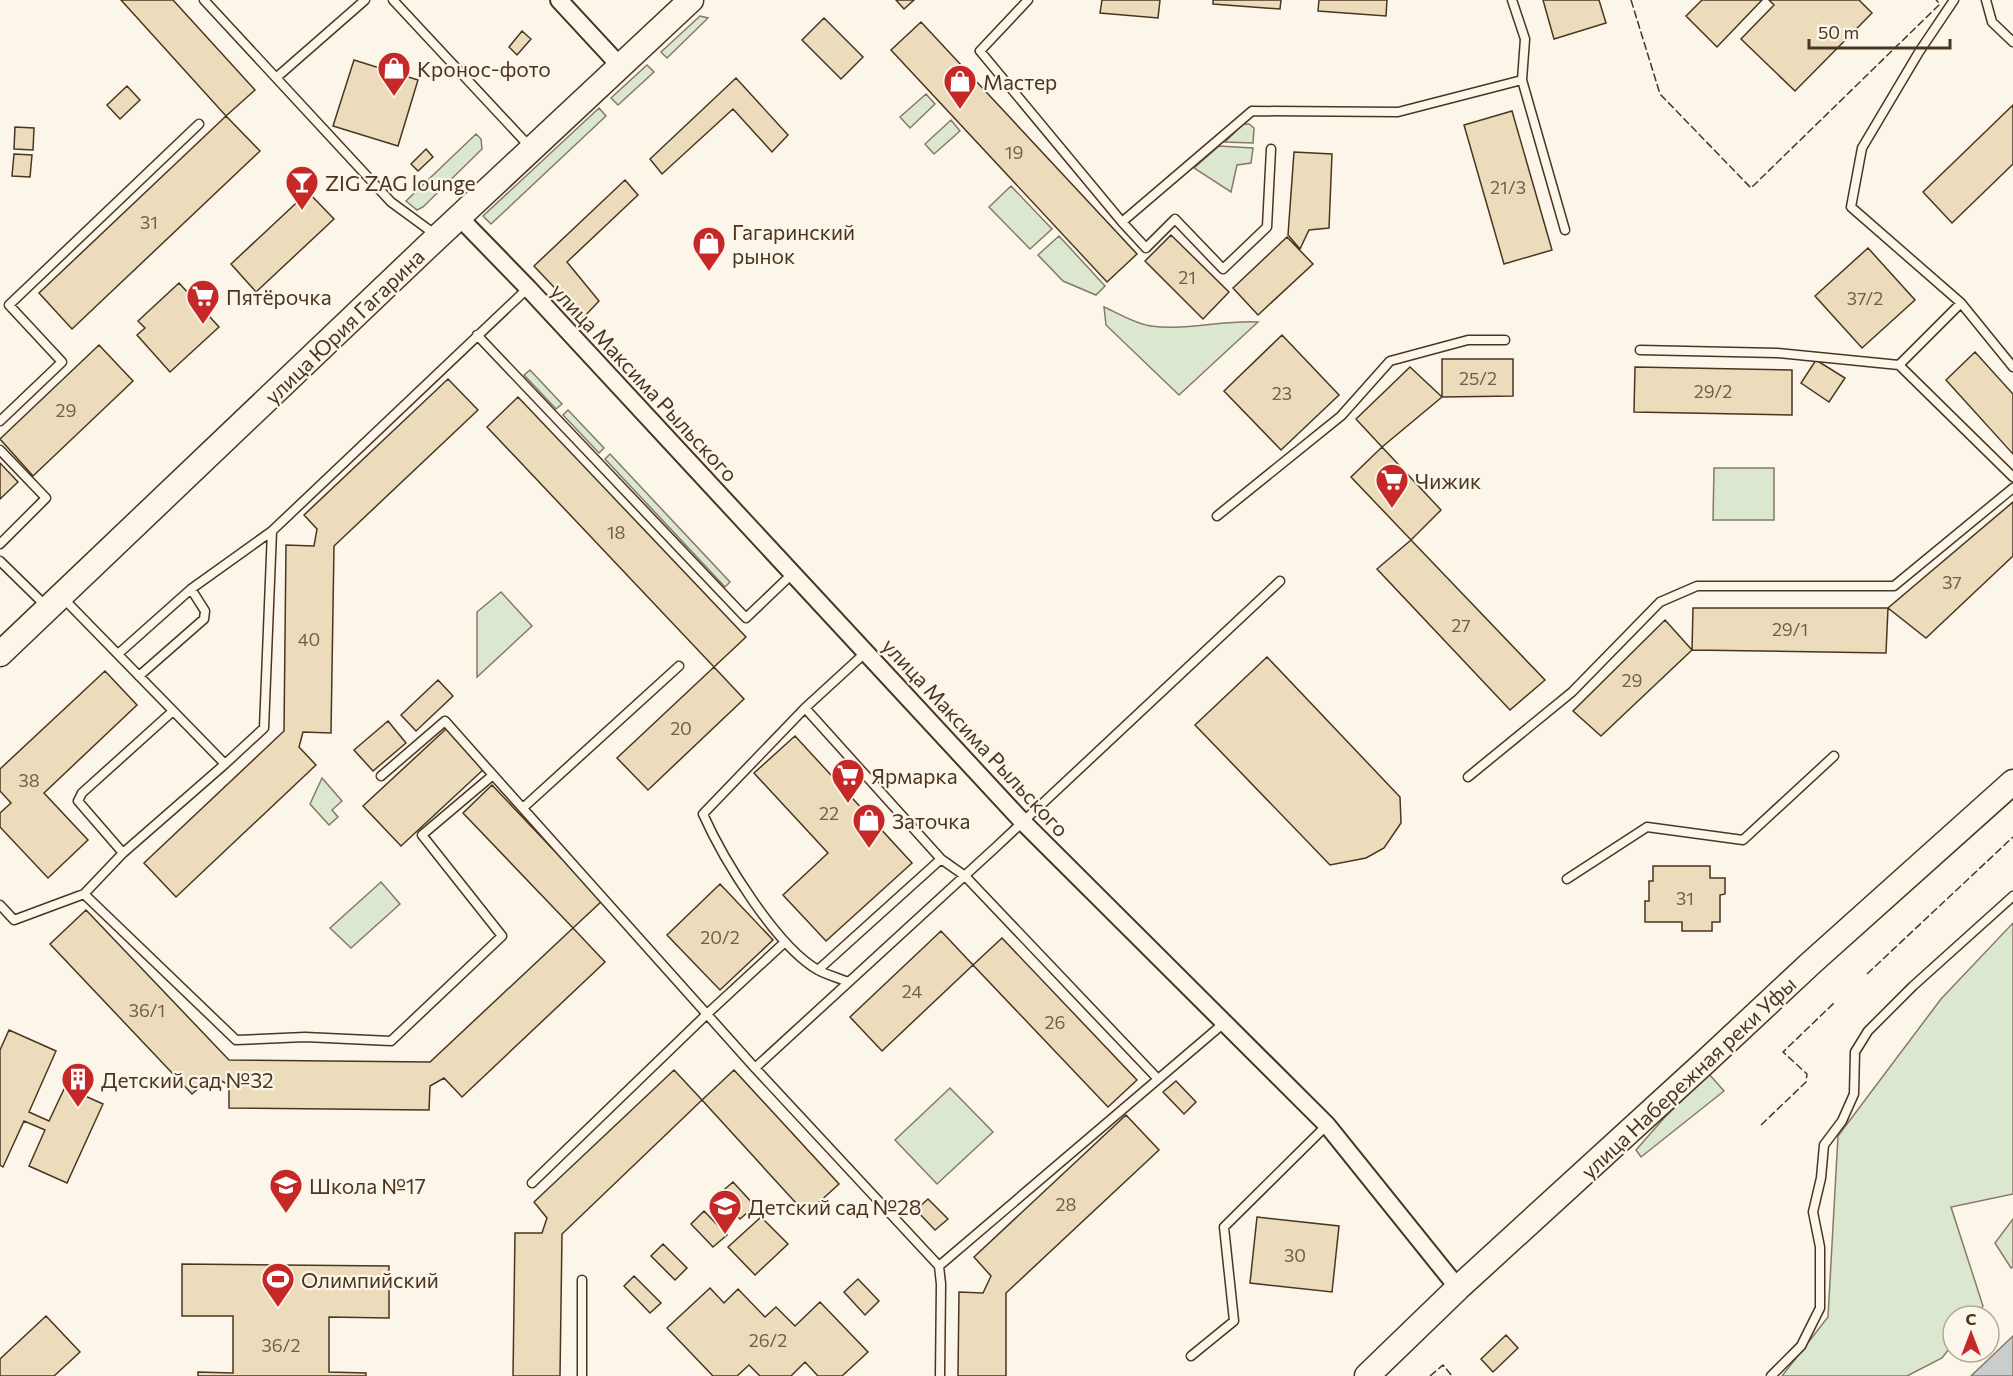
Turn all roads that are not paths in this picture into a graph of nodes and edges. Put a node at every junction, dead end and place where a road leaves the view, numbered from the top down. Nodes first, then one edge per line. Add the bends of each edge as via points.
1 (204, 0) edge
2 (365, 0) edge
3 (393, 0) edge
4 (559, 0) edge
5 (691, 0) edge
6 (1028, 0) edge
7 (1512, 0) edge
8 (1954, 0) edge
9 (1986, 0) edge
10 (2013, 42) edge
11 (621, 67) junction
12 (277, 77) junction
13 (1522, 81) junction
14 (198, 124) dead end
15 (1271, 149) dead end
16 (532, 150) junction
17 (460, 218) junction
18 (1122, 222) junction
19 (1565, 230) dead end
20 (438, 237) junction
21 (528, 288) junction
22 (1961, 303) junction
23 (477, 335) junction
24 (1505, 340) dead end
25 (1640, 350) dead end
26 (1899, 365) junction
27 (2013, 367) edge
28 (0, 421) edge
29 (0, 450) edge
30 (2013, 477) edge
31 (2013, 489) edge
32 (1217, 516) dead end
33 (272, 531) junction
34 (0, 544) edge
35 (0, 561) edge
36 (792, 574) junction
37 (1280, 581) dead end
38 (191, 589) junction
39 (54, 602) junction
40 (866, 653) junction
41 (0, 654) edge
42 (118, 654) junction
43 (680, 666) dead end
44 (139, 676) junction
45 (805, 708) junction
46 (173, 711) junction
47 (1834, 756) dead end
48 (225, 764) junction
49 (493, 775) junction
50 (381, 776) dead end
51 (1468, 777) dead end
52 (2013, 782) edge
53 (524, 807) junction
54 (1022, 821) junction
55 (123, 853) junction
56 (941, 859) junction
57 (964, 876) junction
58 (1567, 879) dead end
59 (84, 894) junction
60 (2013, 896) edge
61 (0, 906) edge
62 (784, 942) junction
63 (818, 970) junction
64 (848, 982) junction
65 (707, 1014) junction
66 (1224, 1023) junction
67 (755, 1068) junction
68 (1158, 1079) junction
69 (1326, 1125) junction
70 (531, 1184) dead end
71 (939, 1266) junction
72 (582, 1280) dead end
73 (1458, 1288) junction
74 (1191, 1356) dead end
75 (582, 1376) edge
76 (940, 1376) edge
77 (1366, 1376) edge
78 (1771, 1376) edge

1 - 12 lane
2 - 12 lane
3 - 16 lane
4 - 11 street
5 - 11 main road, улица Юрия Гагарина
6 - 18 lane via 980,51
7 - 13 lane via 1526,39
8 - 22 lane via 1862,148 1851,207
9 - 10 lane via 1992,22
11 - 16 main road, улица Юрия Гагарина
12 - 20 lane via 391,202
13 - 18 lane via 1398,112 1252,111
13 - 19 lane
14 - 28 lane via 9,305 62,362
15 - 18 lane via 1267,227 1223,269 1174,219 1146,248
16 - 17 main road, улица Юрия Гагарина
17 - 20 main road, улица Юрия Гагарина
17 - 21 street, улица Максима Рыльского
20 - 39 main road, улица Юрия Гагарина
21 - 23 lane
21 - 36 street, улица Максима Рыльского
22 - 26 lane
22 - 27 lane
23 - 33 lane
23 - 36 lane via 747,618
24 - 32 lane via 1468,340 1390,361 1341,416
25 - 26 lane via 1777,353
26 - 30 lane
29 - 34 lane via 46,498
31 - 51 lane via 1894,586 1697,586 1660,602 1572,692
33 - 38 lane
33 - 48 lane via 264,728
35 - 39 lane
36 - 40 street, улица Максима Рыльского
37 - 54 lane
38 - 42 lane
38 - 44 lane via 205,611 204,619
39 - 41 main road, улица Юрия Гагарина
39 - 42 lane
40 - 45 lane
40 - 54 street, улица Максима Рыльского
42 - 44 lane
43 - 53 lane
44 - 46 lane
45 - 56 lane
45 - 62 lane via 703,814 737,875
46 - 48 lane
46 - 55 lane via 78,801
47 - 58 lane via 1743,840 1647,826
48 - 55 lane
49 - 50 lane via 445,721
49 - 53 lane
49 - 59 lane via 422,835 502,936 391,1041 305,1037 236,1040
52 - 73 main road, улица Набережная реки Уфы
53 - 65 lane
54 - 57 lane
54 - 66 street, улица Максима Рыльского
55 - 59 lane
56 - 57 lane
56 - 63 lane
57 - 64 lane
57 - 68 lane
59 - 61 lane via 14,920
60 - 78 lane via 1913,986 1868,1031 1855,1052 1854,1094 1842,1121 1824,1145 1813,1212 1820,1247 1820,1308 1801,1346
62 - 63 lane
62 - 65 lane
63 - 64 lane
64 - 67 lane
65 - 67 lane
65 - 70 lane
66 - 68 lane
66 - 69 street, улица Максима Рыльского
67 - 71 lane
68 - 71 lane
69 - 73 street, улица Максима Рыльского
69 - 74 lane via 1224,1227 1234,1321
71 - 76 lane
72 - 75 lane
73 - 77 main road, улица Набережная реки Уфы

